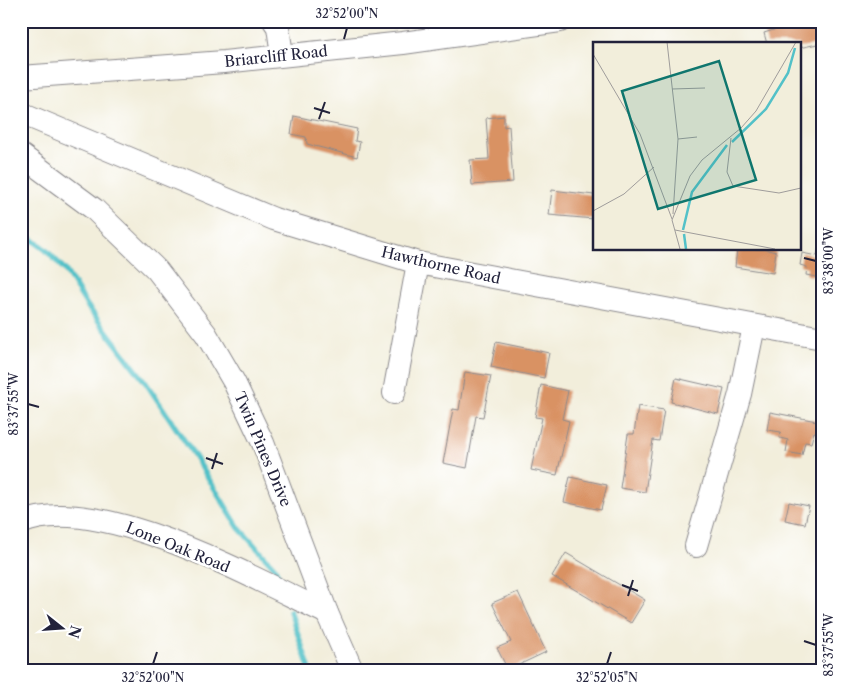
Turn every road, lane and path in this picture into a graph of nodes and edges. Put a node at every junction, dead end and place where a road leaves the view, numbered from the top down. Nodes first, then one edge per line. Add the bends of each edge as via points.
1 (274, 21) edge
2 (560, 21) edge
3 (282, 55) junction
4 (21, 76) edge
5 (21, 113) edge
6 (21, 154) edge
7 (418, 263) junction
8 (754, 326) junction
9 (822, 338) edge
10 (394, 393) dead end
11 (21, 523) edge
12 (696, 546) dead end
13 (327, 613) junction
14 (352, 670) edge

1 - 3 street via 278,27
2 - 3 street, Briarcliff Road via 403,43
3 - 4 street, Briarcliff Road via 142,70
5 - 7 street, Hawthorne Road via 274,219
6 - 13 street, Twin Pines Drive via 94,209 157,270 206,334 234,382 263,443
7 - 8 street, Hawthorne Road
7 - 10 street
8 - 9 street, Hawthorne Road
8 - 12 street via 740,394
11 - 13 street, Lone Oak Road via 66,516 110,520 172,542
13 - 14 street, Twin Pines Drive

